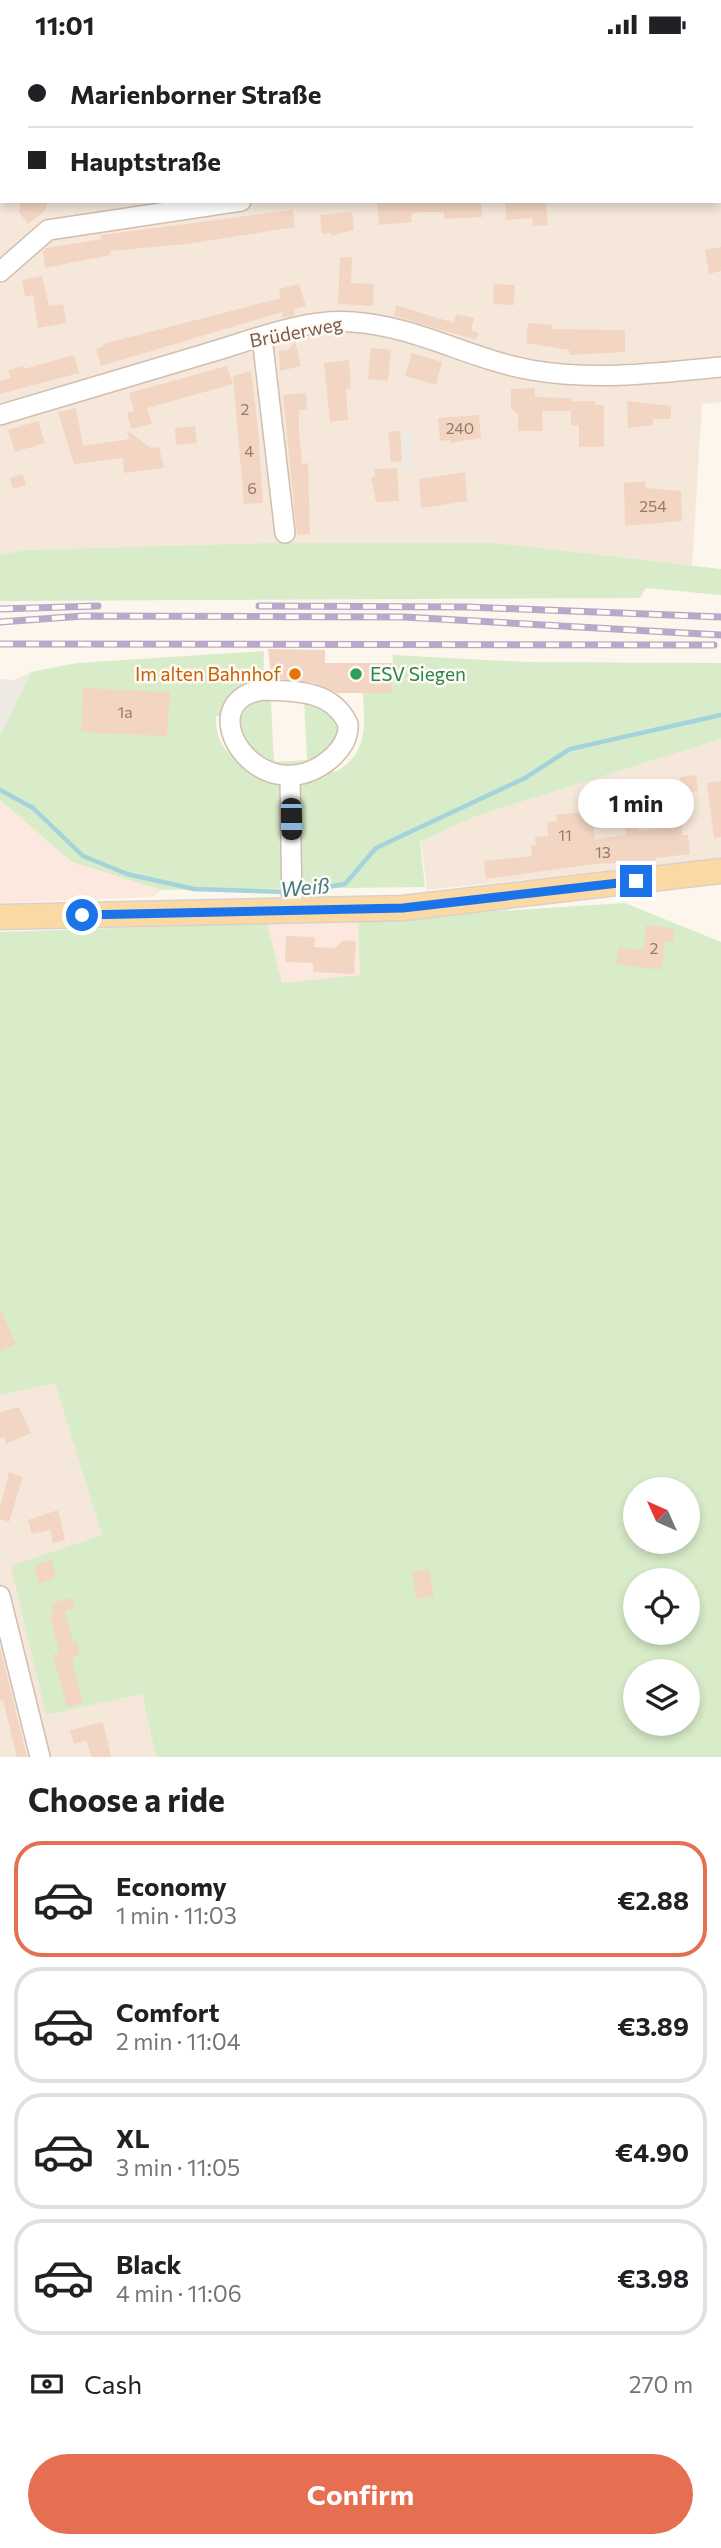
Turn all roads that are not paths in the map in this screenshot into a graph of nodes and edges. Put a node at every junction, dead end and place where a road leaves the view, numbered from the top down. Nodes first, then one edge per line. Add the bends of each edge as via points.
1 (228, 203) edge
2 (0, 272) edge
3 (262, 337) junction
4 (721, 367) edge
5 (0, 415) edge
6 (285, 533) dead end
7 (290, 777) junction
8 (721, 871) edge
9 (292, 905) junction
10 (0, 917) edge
11 (0, 1596) edge
12 (40, 1757) edge

1 - 2 street via 48,230
3 - 4 street, Brüderweg via 349,321 420,334 530,370 624,375
3 - 5 street, Brüderweg
3 - 6 street
7 - 7 street via 312,771 333,757 345,743 348,724 333,702 323,698 299,692 253,691 234,706 229,730 256,765
7 - 9 street
8 - 9 main road via 447,904
9 - 10 main road
11 - 12 street

